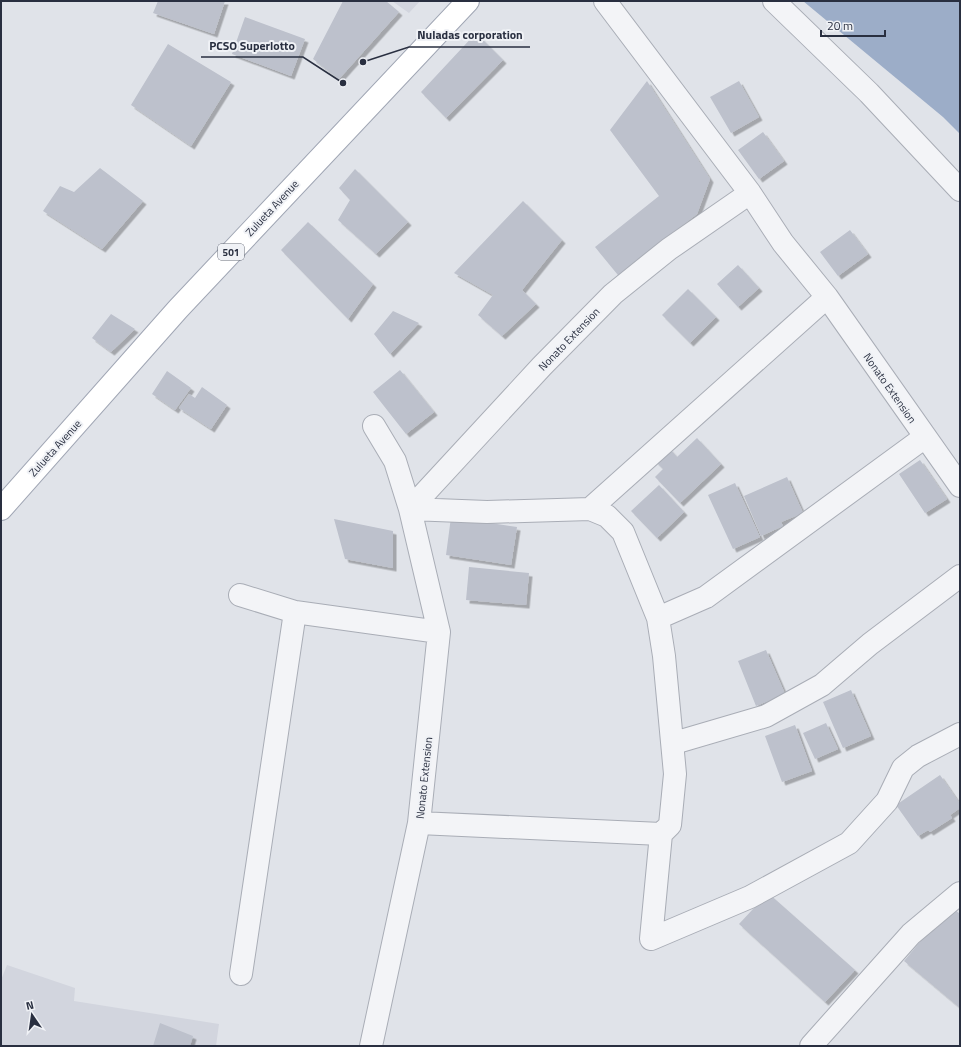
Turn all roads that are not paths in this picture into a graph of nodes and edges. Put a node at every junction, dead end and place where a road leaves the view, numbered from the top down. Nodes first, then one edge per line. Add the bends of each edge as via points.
1 (468, 1) edge
2 (605, 1) edge
3 (774, 1) edge
4 (960, 190) edge
5 (750, 193) junction
6 (827, 297) junction
7 (374, 426) dead end
8 (925, 437) junction
9 (960, 486) edge
10 (1, 509) edge
11 (410, 509) junction
12 (590, 509) junction
13 (960, 576) edge
14 (240, 595) dead end
15 (295, 612) junction
16 (658, 618) junction
17 (440, 632) junction
18 (960, 734) edge
19 (674, 743) junction
20 (419, 823) junction
21 (661, 834) junction
22 (960, 893) edge
23 (241, 974) dead end
24 (371, 1046) edge
25 (810, 1046) edge

1 - 10 main road, Zulueta Avenue / 501 via 178,309
2 - 5 street, Nonato Extension
3 - 4 street via 869,93
5 - 6 street, Nonato Extension via 783,243
5 - 11 street, Nonato Extension via 669,249 613,294 542,366
6 - 8 street, Nonato Extension
6 - 12 street
7 - 11 street, Nonato Extension via 395,461
8 - 9 street, Nonato Extension
8 - 16 street via 706,597
11 - 12 street via 487,512
11 - 17 street, Nonato Extension
12 - 16 street via 607,516 623,532
13 - 19 street via 870,644 822,685 766,716
14 - 15 street
15 - 17 street
15 - 23 street
16 - 19 street
17 - 20 street, Nonato Extension
18 - 21 street via 918,756 903,768 887,801 849,843 750,897 651,939
19 - 21 street via 676,774 670,824
20 - 21 street
20 - 24 street, Nonato Extension
22 - 25 street via 911,934

